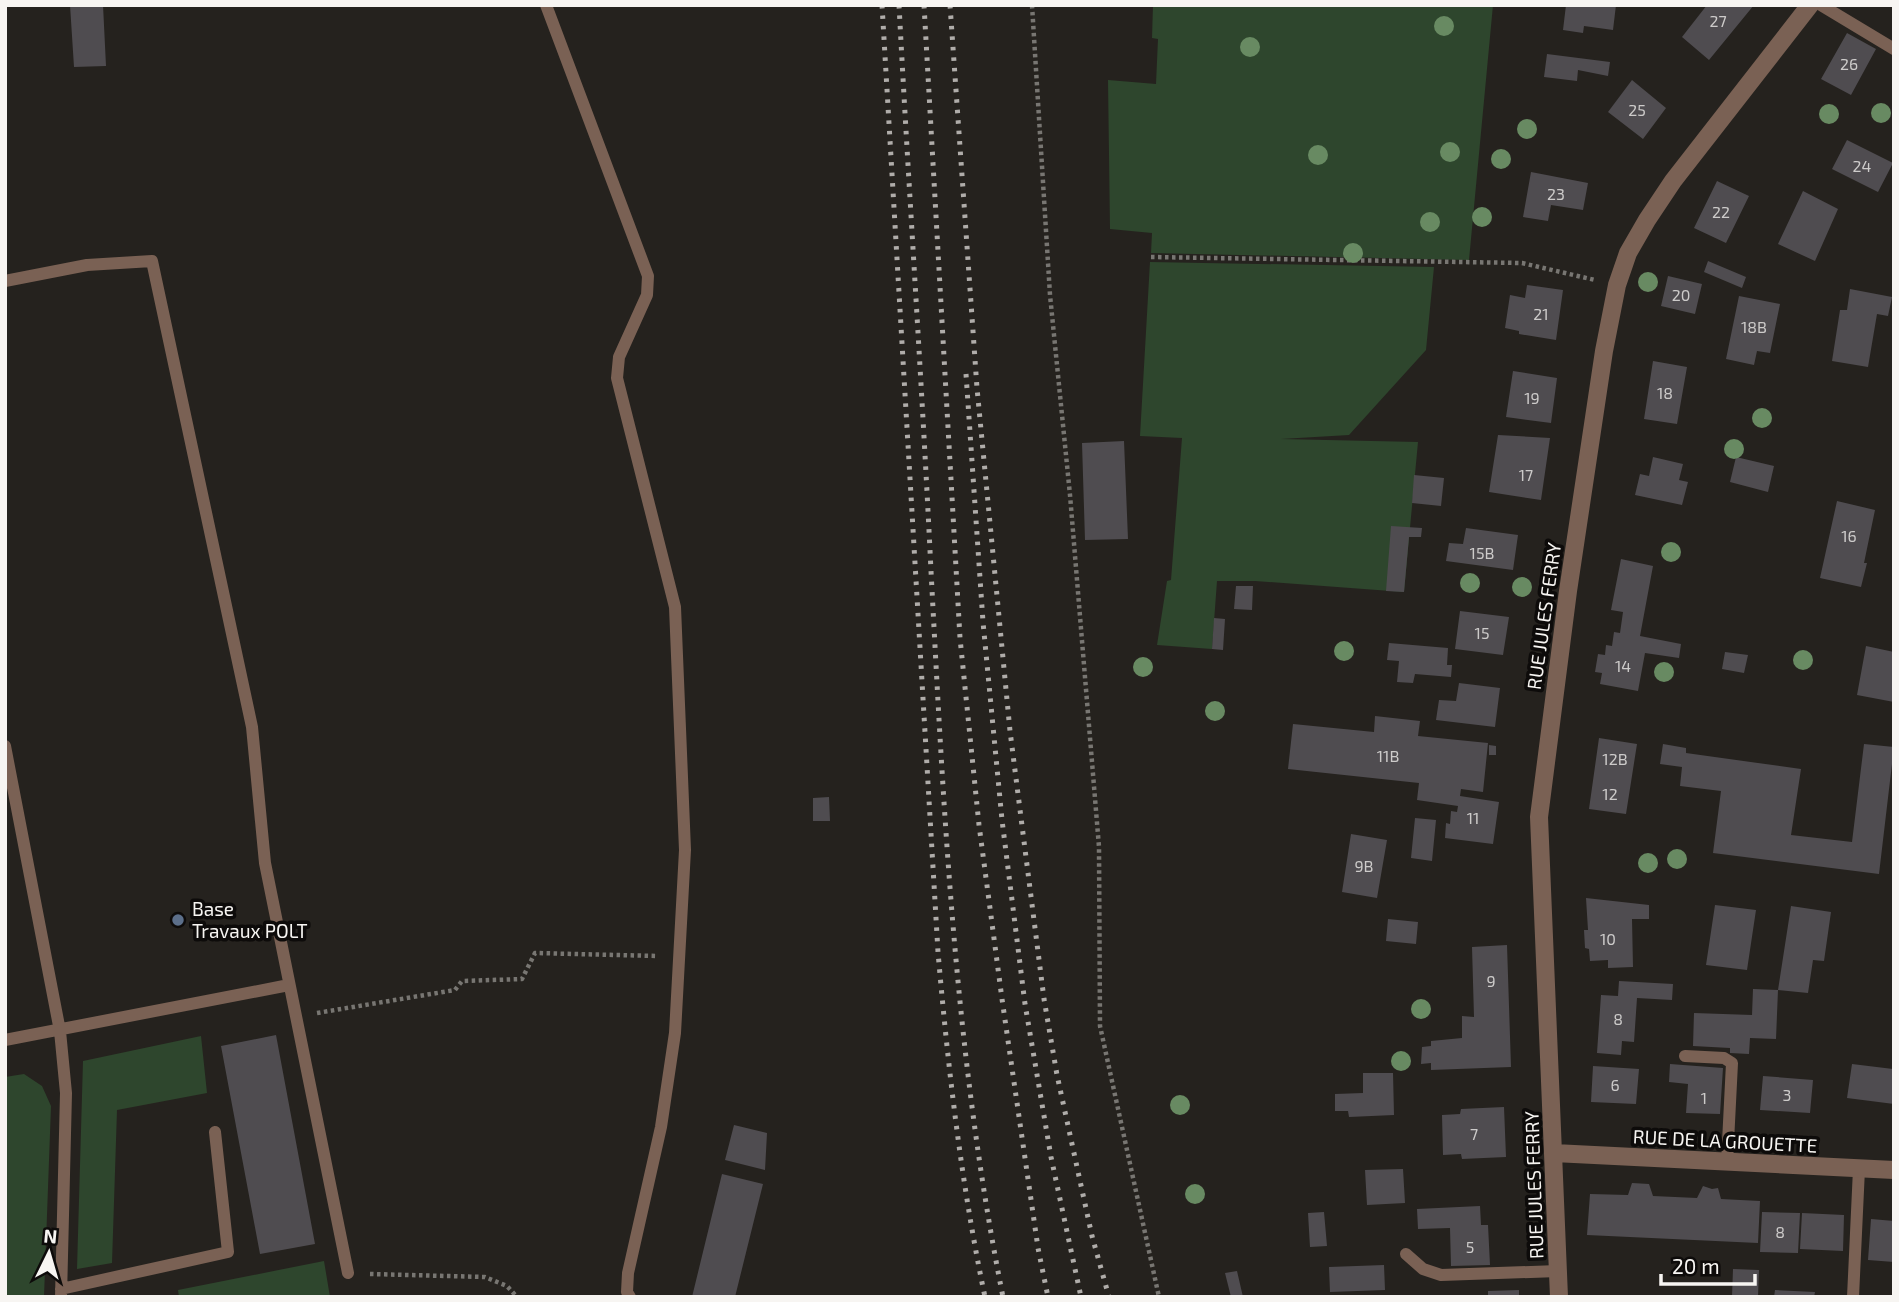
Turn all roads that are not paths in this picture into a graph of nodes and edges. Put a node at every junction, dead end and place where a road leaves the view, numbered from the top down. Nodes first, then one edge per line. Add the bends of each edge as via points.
1 (546, 5) edge
2 (1810, 5) edge
3 (1821, 5) edge
4 (1894, 49) edge
5 (5, 281) edge
6 (5, 746) edge
7 (289, 985) junction
8 (60, 1031) junction
9 (5, 1040) edge
10 (1685, 1056) dead end
11 (215, 1132) dead end
12 (1554, 1153) junction
13 (1727, 1162) junction
14 (1859, 1168) junction
15 (1894, 1170) edge
16 (1406, 1254) dead end
17 (1558, 1271) junction
18 (348, 1273) road end
19 (61, 1293) edge
20 (629, 1297) edge
21 (1559, 1297) edge
22 (1853, 1297) edge

1 - 20 lane via 648,276 647,295 619,357 617,377 675,607 685,850 679,957 671,1060 628,1273
2 - 12 street, RUE JULES FERRY via 1673,181 1629,253 1617,285 1568,591 1539,817
3 - 4 lane
5 - 7 lane via 87,265 152,261 252,727 265,863
6 - 8 lane
7 - 8 lane
7 - 18 lane
8 - 9 lane
8 - 19 lane via 65,1093
10 - 13 lane via 1724,1058 1732,1063
11 - 19 lane via 228,1252
12 - 13 street, RUE DE LA GROUETTE
12 - 17 street, RUE JULES FERRY
13 - 14 street, RUE DE LA GROUETTE
14 - 15 street, RUE DE LA GROUETTE
14 - 22 lane
16 - 17 lane via 1423,1269 1441,1275
17 - 21 street, RUE JULES FERRY

